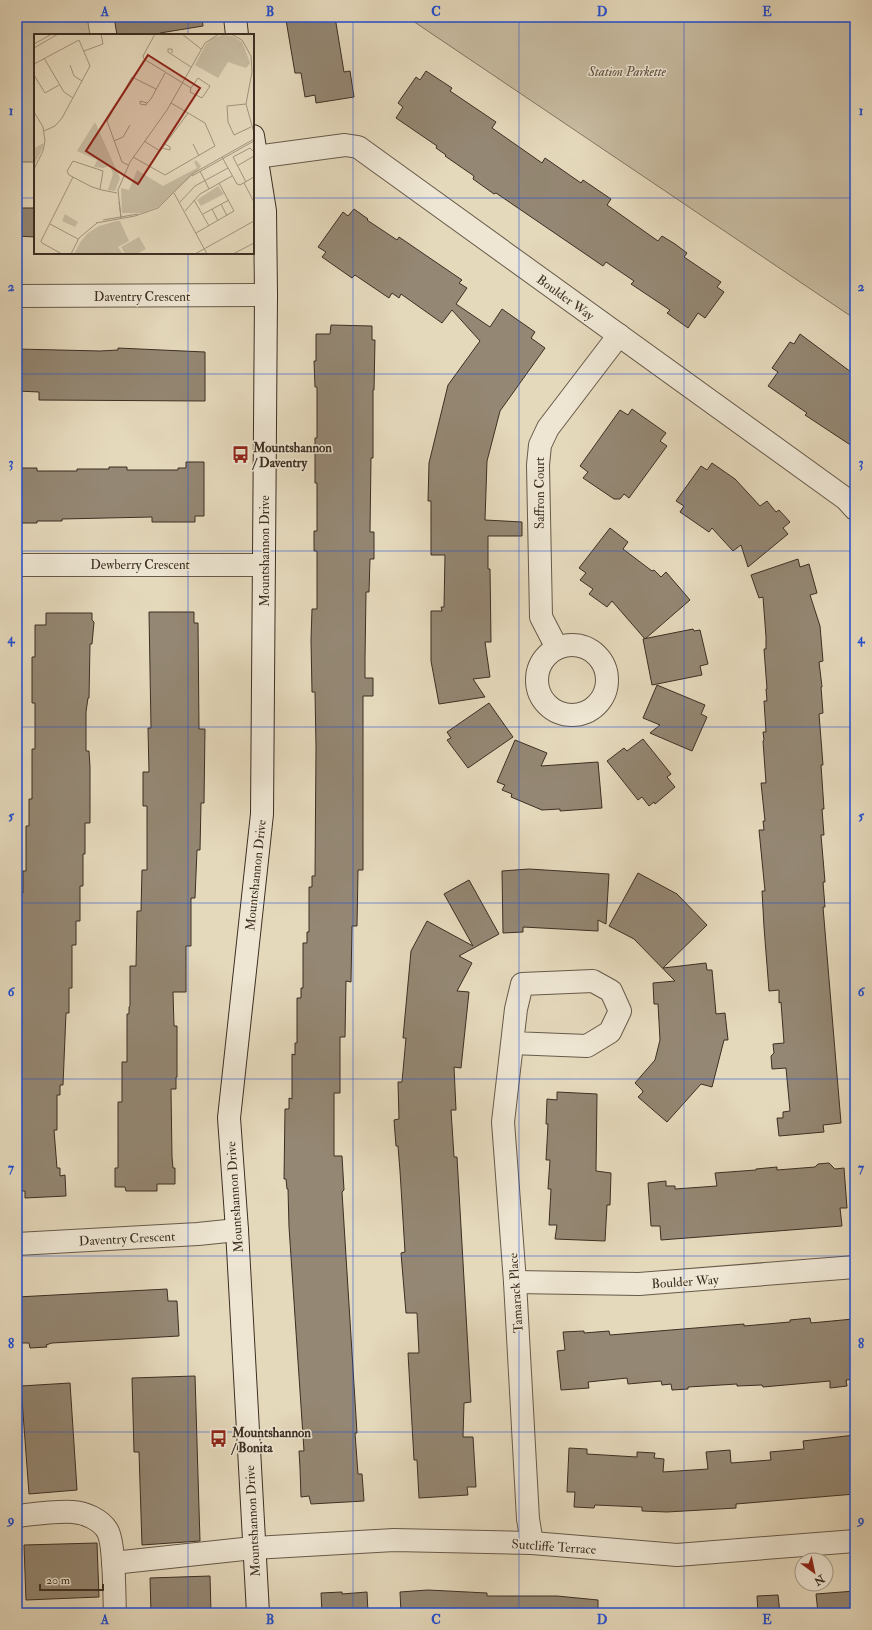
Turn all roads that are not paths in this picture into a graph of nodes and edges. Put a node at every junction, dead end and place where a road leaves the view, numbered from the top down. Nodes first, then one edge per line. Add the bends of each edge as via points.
1 (235, 17) edge
2 (237, 34) edge
3 (255, 146) edge
4 (266, 295) junction
5 (17, 296) edge
6 (619, 335) junction
7 (855, 509) edge
8 (17, 565) edge
9 (263, 565) junction
10 (556, 648) dead end
11 (512, 1043) junction
12 (237, 1230) junction
13 (17, 1244) edge
14 (855, 1267) edge
15 (515, 1282) junction
16 (17, 1516) edge
17 (855, 1541) edge
18 (532, 1543) junction
19 (253, 1548) junction
20 (113, 1563) junction
21 (115, 1613) edge
22 (258, 1613) edge

1 - 2 street
3 - 4 street, Mountshannon Drive via 265,211
3 - 6 street, Boulder Way via 345,145 358,148
4 - 5 street, Daventry Crescent
4 - 9 street, Mountshannon Drive
6 - 7 street, Boulder Way via 846,499
6 - 10 street, Saffron Court via 548,428 540,445 538,465 542,617
8 - 9 street, Dewberry Crescent
9 - 12 street, Mountshannon Drive via 262,814 229,1118
11 - 11 street, Tamarack Place via 587,1046 610,1032 620,1011 611,991 593,981 522,984
11 - 15 street, Tamarack Place via 503,1122
12 - 13 street, Daventry Crescent
12 - 19 street, Mountshannon Drive
14 - 15 street, Boulder Way via 639,1284
15 - 18 street, Tamarack Place via 528,1519
16 - 20 street via 72,1512 87,1514 107,1530
17 - 18 street, Sutcliffe Terrace via 678,1555
18 - 19 street, Sutcliffe Terrace via 394,1540
19 - 20 street, Sutcliffe Terrace
19 - 22 street, Mountshannon Drive
20 - 21 street

